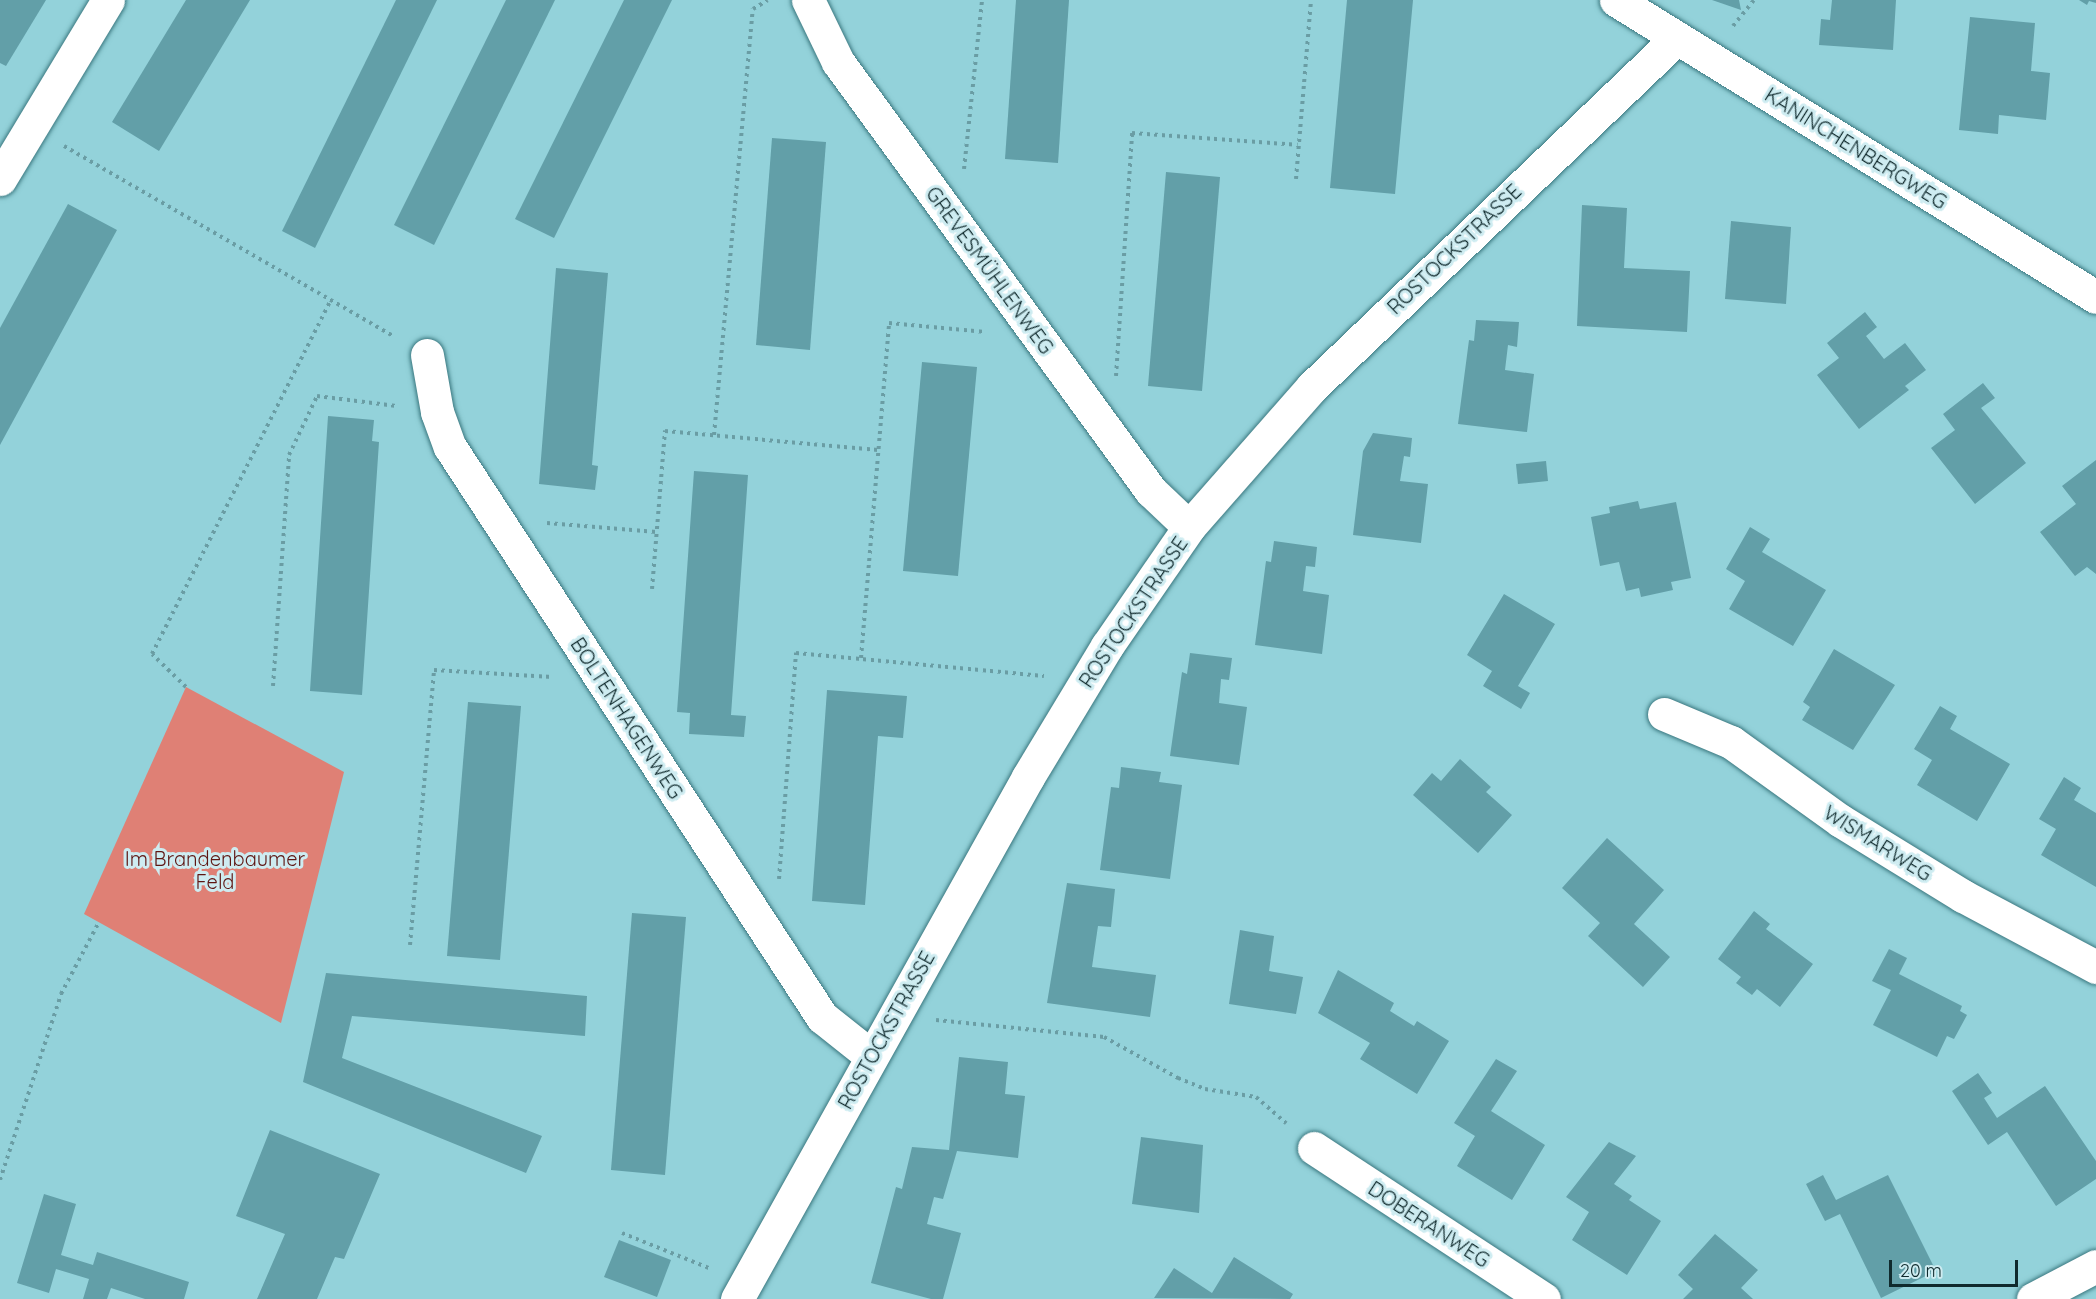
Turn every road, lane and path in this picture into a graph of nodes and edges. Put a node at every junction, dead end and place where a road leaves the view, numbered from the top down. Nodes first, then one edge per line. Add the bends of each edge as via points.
1 (108, 0) edge
2 (768, 0) edge
3 (808, 0) edge
4 (982, 0) edge
5 (1311, 0) edge
6 (1616, 0) edge
7 (1677, 38) junction
8 (31, 127) junction
9 (1298, 145) junction
10 (964, 173) dead end
11 (0, 179) edge
12 (1296, 179) dead end
13 (2096, 297) edge
14 (331, 300) junction
15 (1023, 315) junction
16 (427, 355) joint
17 (1116, 381) dead end
18 (437, 412) junction
19 (714, 435) junction
20 (878, 450) junction
21 (500, 522) junction
22 (1189, 527) junction
23 (657, 532) junction
24 (652, 589) dead end
25 (861, 658) junction
26 (602, 680) junction
27 (1087, 680) junction
28 (273, 686) dead end
29 (186, 687) dead end
30 (1664, 714) dead end
31 (755, 914) junction
32 (99, 922) dead end
33 (410, 945) dead end
34 (2096, 967) edge
35 (893, 1016) junction
36 (871, 1056) junction
37 (1314, 1148) joint
38 (0, 1180) edge
39 (622, 1233) dead end
40 (2096, 1266) edge
41 (715, 1271) dead end
42 (737, 1299) edge
43 (1544, 1299) edge
44 (2033, 1299) edge

1 - 8 street
2 - 19 path via 753,9
3 - 15 street, GREVESMÜHLENWEG via 838,62
4 - 10 path
5 - 9 path
6 - 7 street, KANINCHENBERGWEG
7 - 13 street, KANINCHENBERGWEG
7 - 22 street, ROSTOCKSTRASSE via 1312,387
8 - 11 street
8 - 14 path
9 - 12 path
9 - 17 path via 1132,133
14 - 16 path
14 - 29 path via 152,654
15 - 20 path via 999,333 889,323
15 - 22 street, GREVESMÜHLENWEG via 1151,491
16 - 18 street, BOLTENHAGENWEG
18 - 21 street, BOLTENHAGENWEG via 450,447
18 - 28 path via 317,396 289,455
19 - 20 path
19 - 23 path via 665,431
20 - 25 path
21 - 23 path
21 - 26 street, BOLTENHAGENWEG
22 - 27 street, ROSTOCKSTRASSE
23 - 24 path
25 - 27 path
25 - 31 path via 796,652 777,904
26 - 31 street, BOLTENHAGENWEG
26 - 33 path via 434,670
27 - 35 street, ROSTOCKSTRASSE
30 - 34 street, WISMARWEG via 1731,741 1851,828 1963,896
31 - 36 street, BOLTENHAGENWEG via 822,1017
32 - 38 path via 61,994
35 - 36 street, ROSTOCKSTRASSE
35 - 37 path via 1104,1037 1205,1089 1256,1096
36 - 42 street, ROSTOCKSTRASSE
37 - 43 street, DOBERANWEG
39 - 41 path
40 - 44 street

